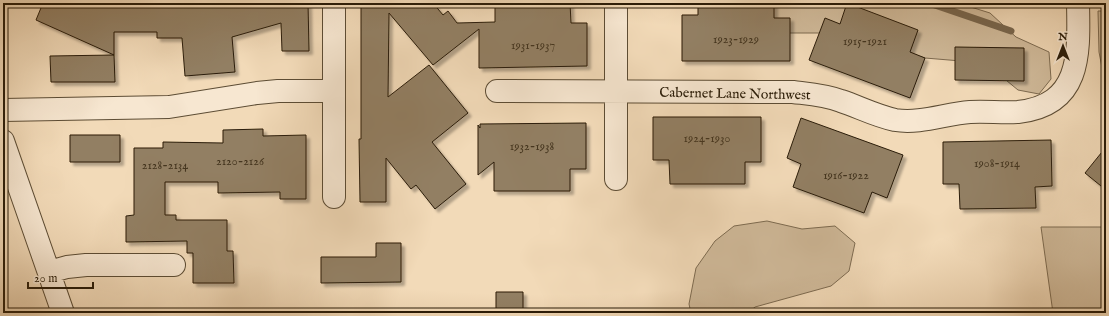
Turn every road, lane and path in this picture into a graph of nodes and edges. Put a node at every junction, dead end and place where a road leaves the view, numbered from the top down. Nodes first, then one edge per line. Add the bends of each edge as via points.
1 (334, 3) edge
2 (616, 3) edge
3 (1078, 3) edge
4 (334, 91) junction
5 (497, 91) dead end
6 (616, 91) junction
7 (3, 110) edge
8 (3, 141) edge
9 (616, 179) dead end
10 (334, 197) dead end
11 (174, 265) dead end
12 (49, 272) junction
13 (63, 313) edge

1 - 4 street
2 - 6 street
3 - 6 street, Cabernet Lane Northwest via 1078,47 1073,74 1068,85 1048,103 1017,112 960,113 911,121 878,116 821,95 793,92
4 - 7 street via 257,93 169,108
4 - 10 street
5 - 6 street, Cabernet Lane Northwest
6 - 9 street
8 - 12 street
11 - 12 street via 86,265
12 - 13 street

